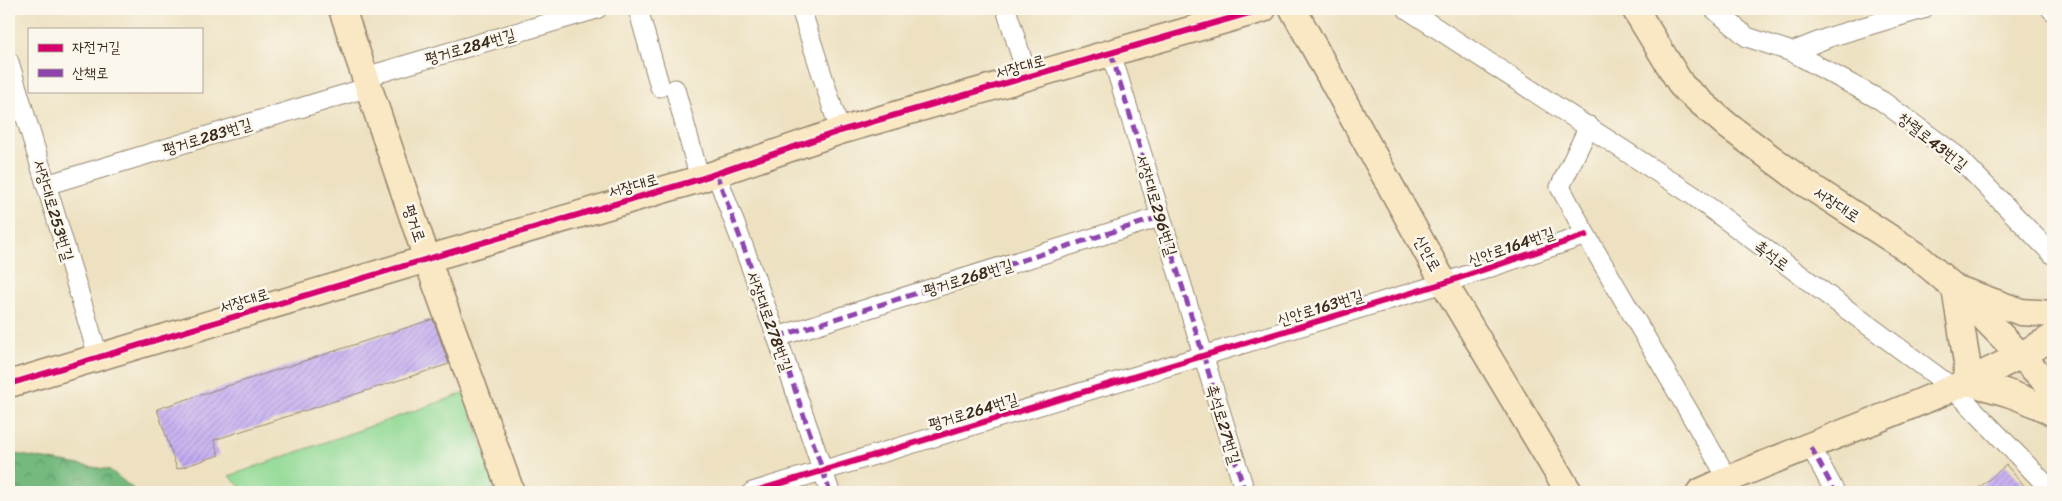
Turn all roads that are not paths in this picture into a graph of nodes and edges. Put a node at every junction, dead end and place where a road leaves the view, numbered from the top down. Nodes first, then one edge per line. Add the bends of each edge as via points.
1 (342, 9) edge
2 (597, 9) edge
3 (638, 9) edge
4 (801, 9) edge
5 (1006, 9) edge
6 (1264, 9) edge
7 (1293, 9) edge
8 (1407, 9) edge
9 (1635, 9) edge
10 (1714, 9) edge
11 (1923, 9) edge
12 (575, 12) edge
13 (1792, 52) junction
14 (1111, 54) junction
15 (9, 62) edge
16 (1028, 78) junction
17 (367, 82) junction
18 (1589, 126) junction
19 (840, 131) junction
20 (708, 176) junction
21 (46, 185) junction
22 (1160, 217) junction
23 (1586, 235) junction
24 (2052, 253) edge
25 (427, 258) junction
26 (1444, 283) junction
27 (1955, 288) junction
28 (2053, 314) edge
29 (777, 337) junction
30 (2053, 337) edge
31 (1203, 356) junction
32 (2021, 356) junction
33 (99, 359) junction
34 (9, 384) edge
35 (1959, 385) junction
36 (2053, 389) edge
37 (2053, 413) edge
38 (1811, 447) junction
39 (822, 470) junction
40 (1728, 479) junction
41 (511, 492) edge
42 (752, 492) edge
43 (830, 492) edge
44 (1243, 492) edge
45 (1569, 492) edge
46 (1700, 492) edge
47 (1836, 492) edge
48 (2053, 492) edge

1 - 17 street, 평거로
2 - 12 street, 평거로284번길
3 - 20 street via 668,88
4 - 19 street
5 - 16 street, 서장대로
6 - 14 street, 서장대로
7 - 26 street, 신안로
8 - 18 street
9 - 27 street, 서장대로 via 1688,92 1802,181 1916,255
10 - 13 street, 창렬로43번길 via 1747,37
11 - 13 street
12 - 17 street, 평거로284번길
13 - 24 street, 창렬로43번길 via 1882,101 1957,156
14 - 16 street, 서장대로
14 - 22 street, 서장대로296번길
15 - 21 street, 서장대로253번길
16 - 19 street, 서장대로
17 - 21 street, 평거로283번길
17 - 25 street, 평거로
18 - 23 street via 1560,188
18 - 35 street, 촉석로 via 1691,194
19 - 20 street, 서장대로
20 - 25 street, 서장대로
20 - 29 street, 서장대로278번길
21 - 33 street, 서장대로253번길
22 - 29 street, 평거로268번길
22 - 31 street, 서장대로296번길
23 - 26 street, 신안로164번길
23 - 40 street
25 - 33 street, 서장대로
25 - 41 street, 평거로
26 - 31 street, 신안로163번길
26 - 45 street, 신안로
27 - 28 street via 2021,312
27 - 32 street, 서장대로
27 - 35 street via 1968,363
29 - 39 street, 서장대로278번길
30 - 32 street
31 - 39 street, 평거로264번길
31 - 44 street, 촉석로27번길
32 - 35 street
32 - 36 street, 서장대로
33 - 34 street, 서장대로
35 - 37 street via 1996,388
35 - 38 street
35 - 48 street, 촉석로
38 - 40 street
38 - 47 street
39 - 42 street, 평거로264번길
39 - 43 street, 서장대로278번길
40 - 46 street

